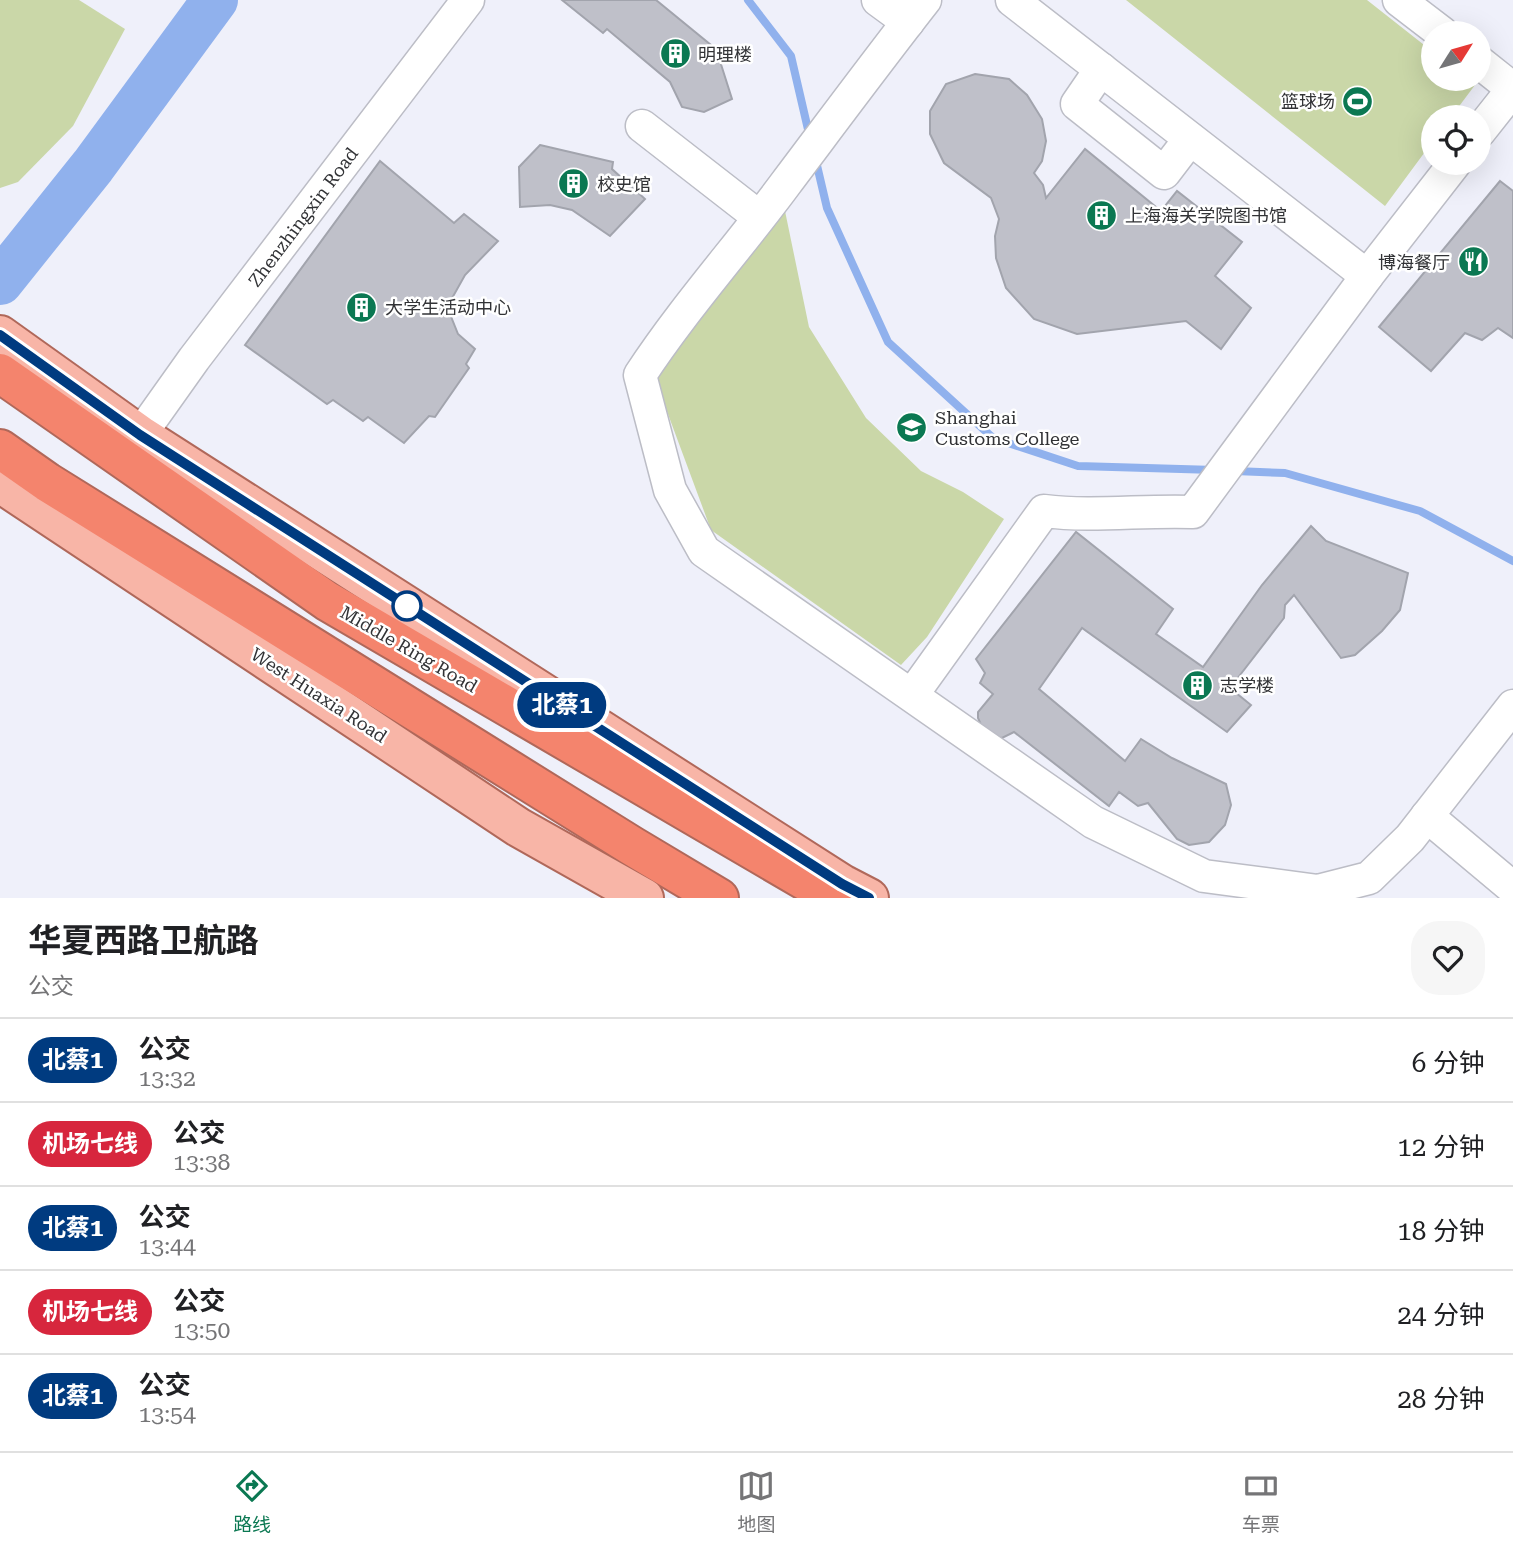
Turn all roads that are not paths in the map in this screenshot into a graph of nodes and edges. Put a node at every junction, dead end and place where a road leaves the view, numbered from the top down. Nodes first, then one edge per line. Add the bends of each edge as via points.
1 (468, 0) edge
2 (878, 0) edge
3 (1012, 0) edge
4 (917, 11) edge
5 (1101, 69) junction
6 (1491, 72) edge
7 (1513, 89) edge
8 (1491, 117) edge
9 (642, 126) dead end
10 (1190, 139) junction
11 (1446, 175) edge
12 (759, 218) junction
13 (1367, 276) junction
14 (5, 352) edge
15 (140, 435) junction
16 (0, 449) edge
17 (0, 483) edge
18 (912, 695) junction
19 (1513, 706) edge
20 (1427, 817) junction
21 (1513, 888) edge
22 (644, 898) edge
23 (719, 898) edge
24 (835, 898) edge
25 (869, 898) edge

1 - 15 street, Zhenzhingxin Road
2 - 4 street
3 - 5 street
4 - 12 street
5 - 10 street
5 - 10 street via 1077,104 1164,173
6 - 7 street
7 - 8 street
9 - 12 street
10 - 13 street
11 - 13 street
12 - 18 street via 639,375 670,490 704,551
13 - 18 street via 1193,512 1044,511
14 - 15 main road
14 - 24 highway, Middle Ring Road via 327,601
15 - 25 main road
16 - 23 highway
17 - 22 main road, West Huaxia Road via 518,827
18 - 20 street via 1093,822 1204,876 1318,891 1369,878
19 - 20 street
20 - 21 street

